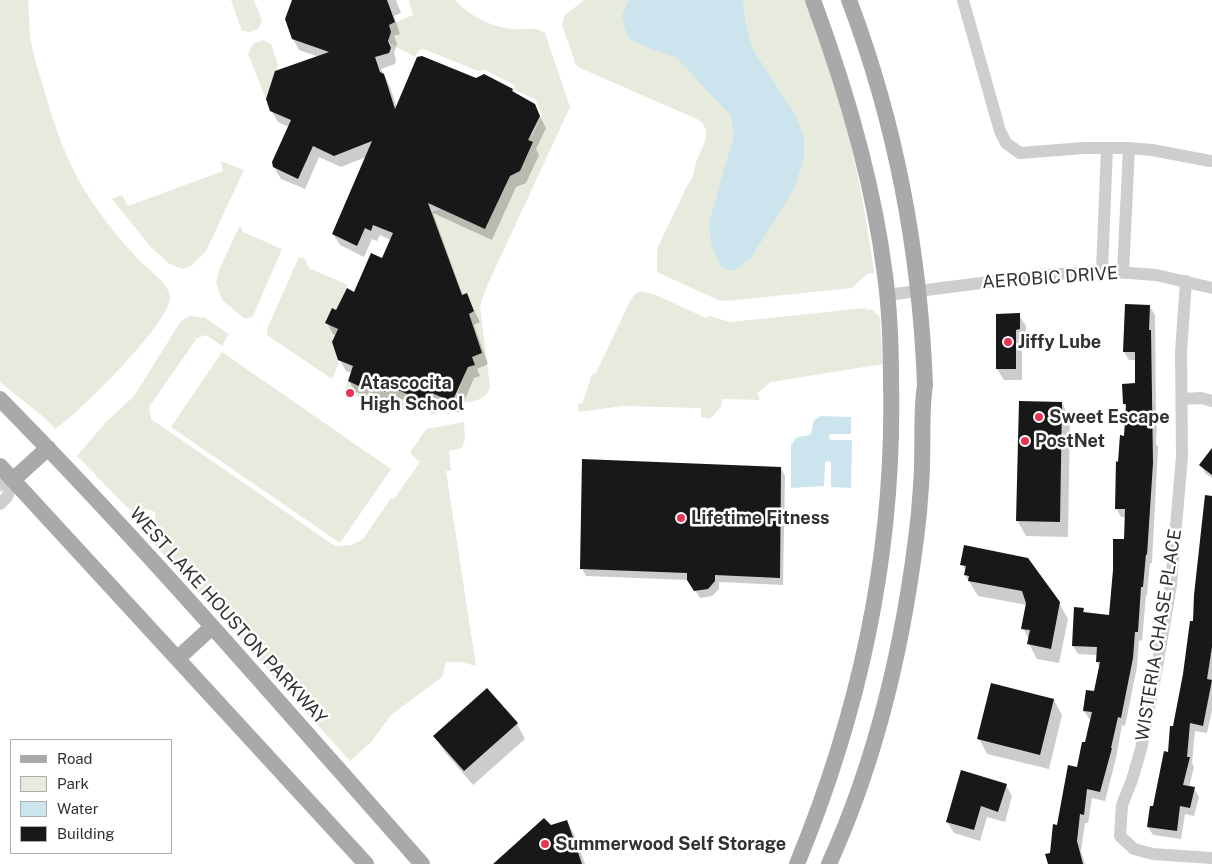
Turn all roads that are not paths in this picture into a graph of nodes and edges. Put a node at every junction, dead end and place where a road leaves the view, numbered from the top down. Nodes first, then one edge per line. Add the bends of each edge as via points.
1 (813, 0) edge
2 (849, 0) edge
3 (964, 0) edge
4 (1107, 148) junction
5 (1129, 148) junction
6 (1210, 161) dead end
7 (1102, 271) junction
8 (1123, 272) junction
9 (1186, 281) junction
10 (1212, 288) edge
11 (919, 291) junction
12 (887, 295) junction
13 (1182, 398) junction
14 (0, 399) edge
15 (1212, 401) edge
16 (48, 448) junction
17 (0, 466) edge
18 (7, 482) edge
19 (0, 504) edge
20 (212, 627) junction
21 (178, 658) junction
22 (1212, 858) edge
23 (366, 864) edge
24 (422, 864) edge
25 (796, 864) edge
26 (829, 864) edge

1 - 12 main road via 856,128 869,182
2 - 11 main road via 890,129 908,215
3 - 4 street via 1006,143 1020,153
4 - 5 street
4 - 7 street
5 - 6 street
5 - 8 street
7 - 8 street, AEROBIC DRIVE
7 - 11 street, AEROBIC DRIVE
8 - 9 street, AEROBIC DRIVE
9 - 10 street, AEROBIC DRIVE
9 - 13 street, WISTERIA CHASE PLACE via 1181,352
11 - 12 street, AEROBIC DRIVE
11 - 26 main road via 925,385 922,474 912,567 903,624 873,748
12 - 25 main road via 892,425 890,487 874,607 861,673 844,732
13 - 15 street
13 - 22 street, WISTERIA CHASE PLACE via 1181,472 1171,585 1141,749 1122,805 1120,836 1134,849 1153,854
14 - 16 main road, WEST LAKE HOUSTON PARKWAY
16 - 18 main road
16 - 20 main road, WEST LAKE HOUSTON PARKWAY
17 - 18 main road
18 - 19 street via 7,497
18 - 21 main road
20 - 21 main road
20 - 24 main road, WEST LAKE HOUSTON PARKWAY
21 - 23 main road

